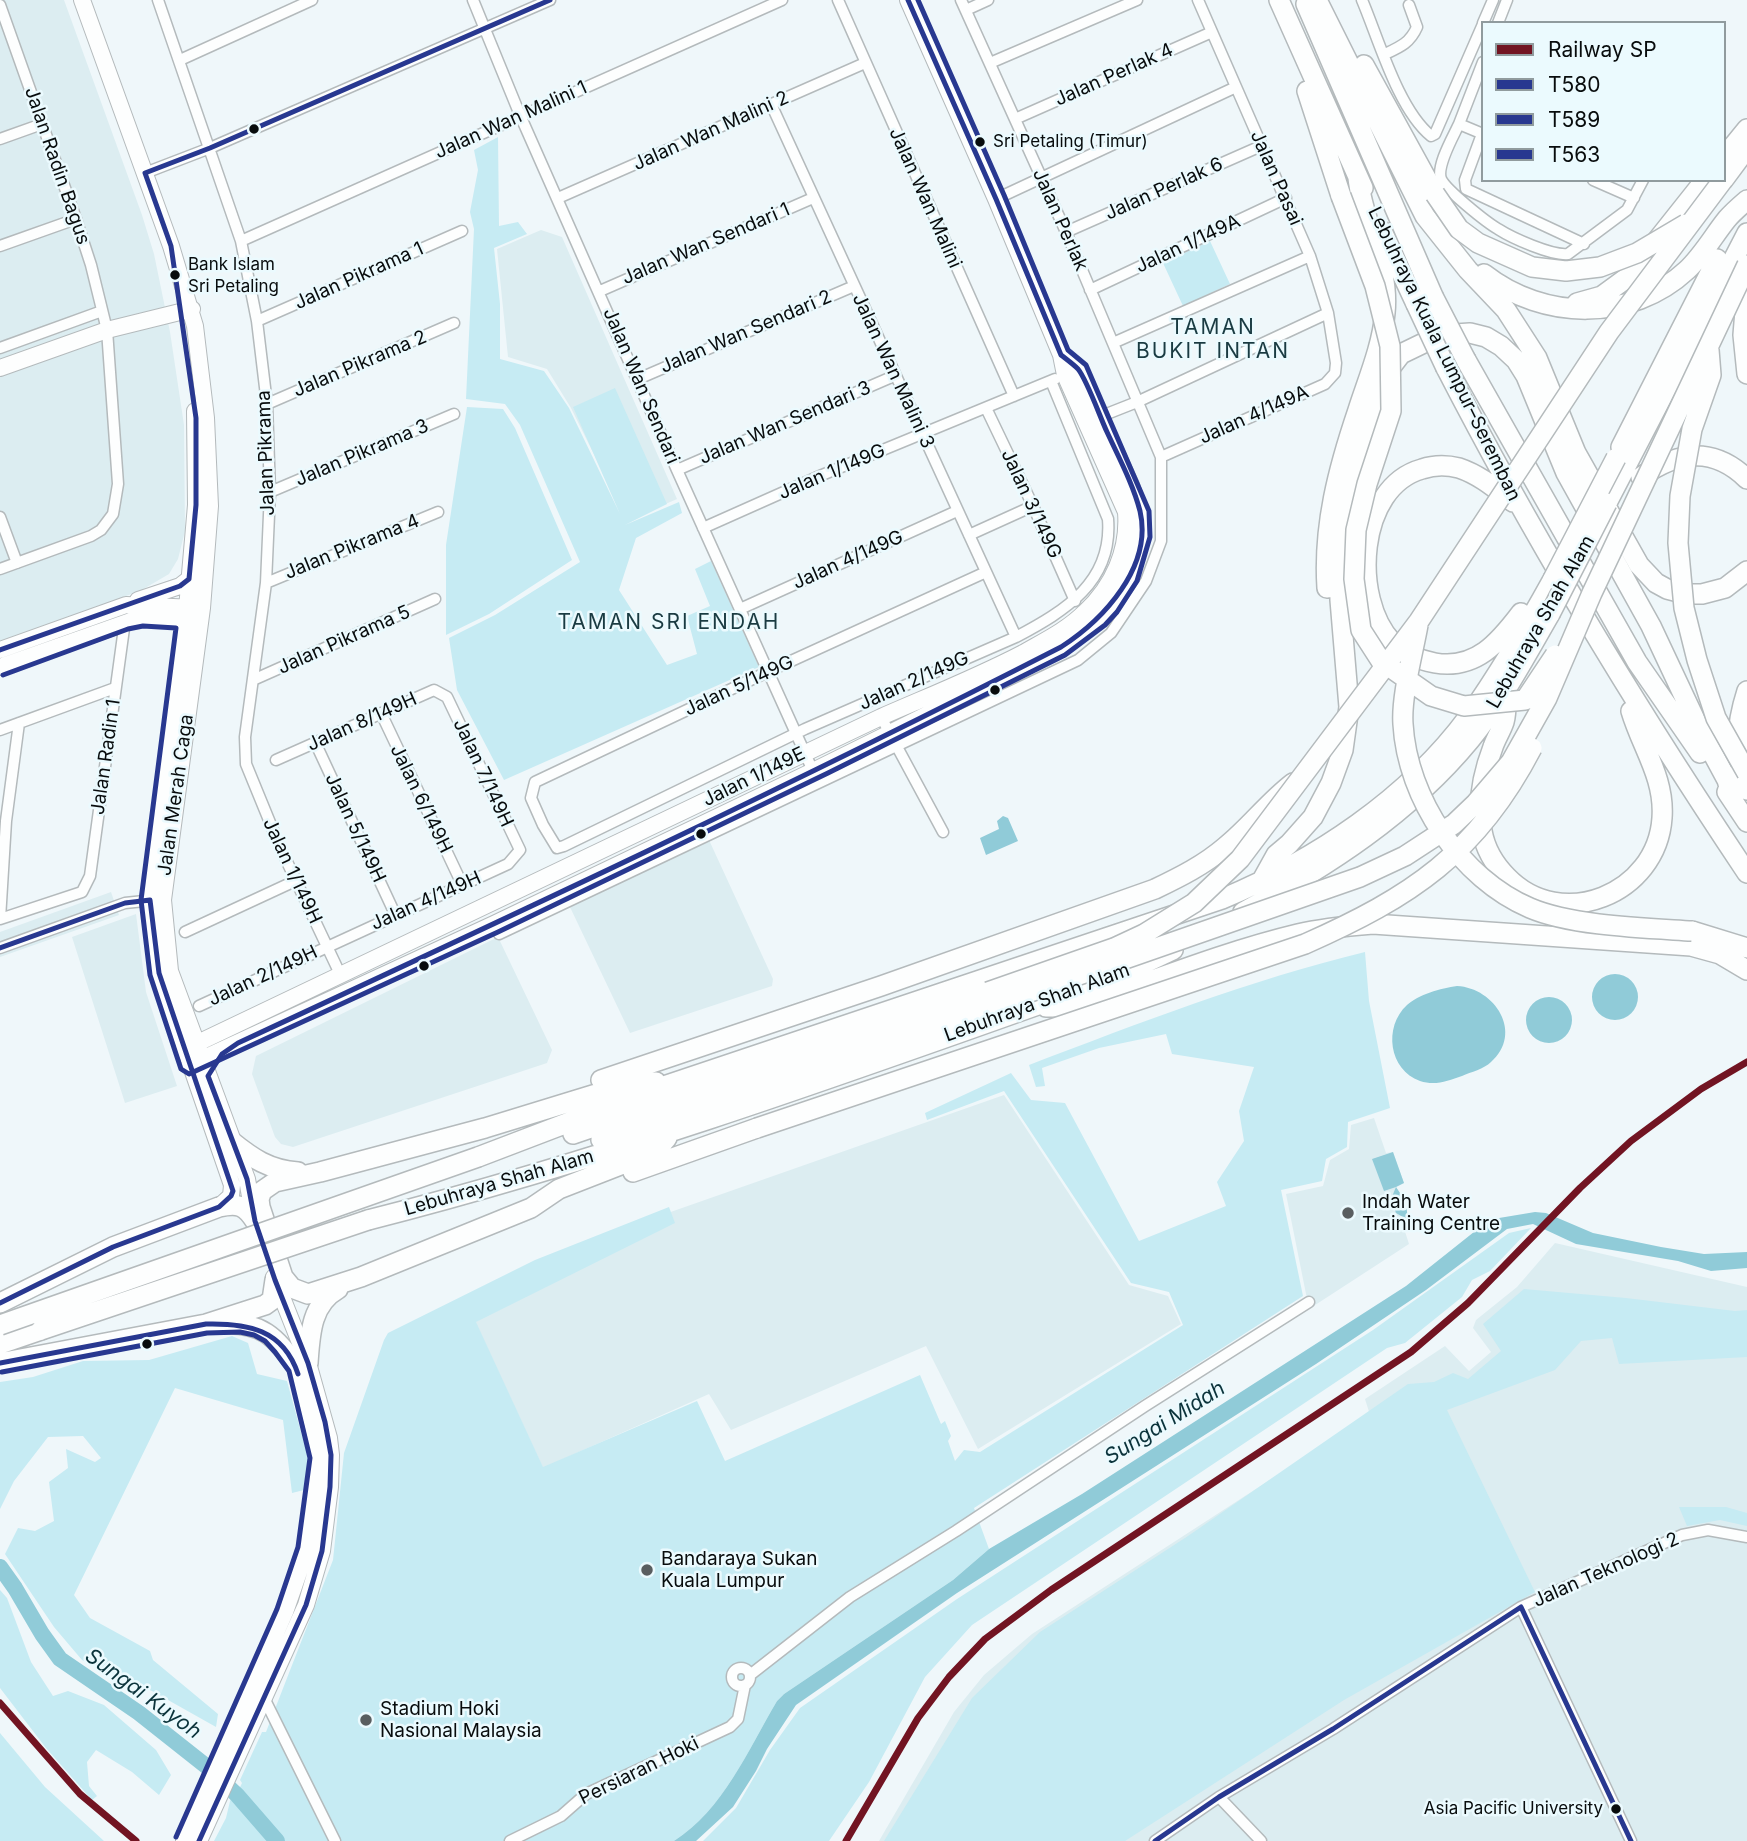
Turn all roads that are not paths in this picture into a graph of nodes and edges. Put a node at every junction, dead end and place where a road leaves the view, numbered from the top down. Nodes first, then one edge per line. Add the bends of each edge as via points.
1 (82, 0) edge
2 (158, 0) edge
3 (312, 0) edge
4 (473, 0) edge
5 (550, 0) edge
6 (782, 0) edge
7 (838, 0) edge
8 (908, 0) edge
9 (988, 0) edge
10 (1137, 0) edge
11 (1198, 0) edge
12 (1278, 0) edge
13 (1304, 0) edge
14 (1318, 0) edge
15 (1328, 0) edge
16 (1362, 0) edge
17 (1493, 0) edge
18 (1507, 0) edge
19 (0, 5) edge
20 (963, 5) edge
21 (1409, 5) dead end
22 (1484, 21) edge
23 (1499, 21) edge
24 (486, 28) junction
25 (1481, 29) edge
26 (1212, 32) junction
27 (1385, 54) junction
28 (180, 60) junction
29 (865, 63) junction
30 (990, 64) junction
31 (1481, 67) edge
32 (1236, 88) junction
33 (771, 104) junction
34 (520, 115) junction
35 (1016, 119) junction
36 (42, 124) junction
37 (1459, 124) junction
38 (1747, 130) edge
39 (1481, 134) edge
40 (1481, 137) edge
41 (0, 139) edge
42 (1261, 146) junction
43 (210, 148) junction
44 (1747, 148) edge
45 (1726, 155) edge
46 (145, 173) junction
47 (1041, 177) junction
48 (1726, 177) edge
49 (1358, 178) junction
50 (1598, 182) edge
51 (1642, 182) edge
52 (1703, 182) edge
53 (1722, 182) edge
54 (558, 198) junction
55 (813, 198) junction
56 (1286, 198) junction
57 (1634, 198) junction
58 (996, 199) junction
59 (1747, 200) edge
60 (1747, 206) edge
61 (76, 219) junction
62 (1694, 219) junction
63 (462, 232) dead end
64 (1066, 232) junction
65 (1747, 233) edge
66 (241, 241) junction
67 (1584, 244) junction
68 (0, 246) edge
69 (1310, 256) junction
70 (1462, 261) junction
71 (1747, 265) edge
72 (854, 286) junction
73 (1747, 286) edge
74 (1090, 290) junction
75 (600, 291) junction
76 (1425, 300) junction
77 (1555, 306) junction
78 (187, 310) junction
79 (102, 312) junction
80 (1328, 313) junction
81 (257, 321) junction
82 (454, 323) dead end
83 (107, 337) junction
84 (1113, 343) junction
85 (1709, 345) junction
86 (0, 348) edge
87 (1336, 363) joint
88 (0, 368) edge
89 (1747, 374) edge
90 (1065, 375) junction
91 (894, 376) junction
92 (638, 379) junction
93 (1014, 396) junction
94 (1137, 402) junction
95 (267, 404) junction
96 (986, 408) junction
97 (454, 414) dead end
98 (1099, 416) junction
99 (922, 434) junction
100 (1161, 457) junction
101 (677, 470) junction
102 (1747, 479) edge
103 (270, 492) junction
104 (1607, 503) junction
105 (1033, 506) junction
106 (1520, 508) junction
107 (957, 511) junction
108 (438, 512) dead end
109 (0, 517) edge
110 (703, 528) junction
111 (969, 535) junction
112 (17, 563) junction
113 (0, 569) edge
114 (1747, 571) edge
115 (986, 572) junction
116 (190, 579) junction
117 (1553, 579) junction
118 (266, 583) junction
119 (1592, 593) junction
120 (435, 599) dead end
121 (1075, 601) junction
122 (1546, 606) junction
123 (740, 609) junction
124 (125, 613) junction
125 (194, 614) junction
126 (1419, 621) junction
127 (1016, 637) junction
128 (0, 650) edge
129 (0, 667) edge
130 (768, 672) junction
131 (1347, 675) junction
132 (253, 680) junction
133 (115, 688) junction
134 (1506, 689) junction
135 (1747, 691) edge
136 (1631, 696) junction
137 (447, 697) joint
138 (1547, 698) junction
139 (381, 713) junction
140 (881, 717) junction
141 (19, 723) junction
142 (0, 730) edge
143 (796, 734) junction
144 (892, 740) junction
145 (314, 742) junction
146 (805, 753) junction
147 (276, 760) dead end
148 (246, 764) joint
149 (813, 771) junction
150 (1747, 774) edge
151 (1299, 779) junction
152 (1740, 796) edge
153 (3, 822) edge
154 (1747, 822) edge
155 (543, 825) joint
156 (943, 832) dead end
157 (520, 850) joint
158 (1747, 873) edge
159 (295, 881) junction
160 (1261, 883) junction
161 (462, 884) junction
162 (156, 900) junction
163 (395, 914) junction
164 (0, 919) edge
165 (185, 932) dead end
166 (499, 934) dead end
167 (327, 946) junction
168 (0, 947) edge
169 (1747, 947) edge
170 (1747, 970) edge
171 (341, 976) junction
172 (987, 999) junction
173 (199, 1006) dead end
174 (1032, 1007) junction
175 (188, 1020) junction
176 (216, 1035) junction
177 (238, 1042) junction
178 (193, 1055) junction
179 (208, 1076) junction
180 (664, 1086) junction
181 (485, 1128) junction
182 (675, 1130) junction
183 (231, 1141) junction
184 (478, 1157) junction
185 (320, 1172) junction
186 (219, 1207) junction
187 (531, 1208) junction
188 (368, 1220) junction
189 (255, 1221) junction
190 (361, 1277) junction
191 (275, 1280) junction
192 (1309, 1302) dead end
193 (0, 1303) edge
194 (206, 1324) junction
195 (0, 1325) edge
196 (0, 1344) edge
197 (0, 1363) edge
198 (302, 1365) junction
199 (1747, 1537) edge
200 (1521, 1607) junction
201 (264, 1698) junction
202 (241, 1731) junction
203 (1219, 1797) junction
204 (202, 1819) junction
205 (184, 1841) edge
206 (199, 1841) edge
207 (335, 1841) edge
208 (510, 1841) edge
209 (1155, 1841) edge
210 (1261, 1841) edge
211 (1631, 1841) edge

1 - 46 street, Jalan Merah Caga
2 - 28 street, Jalan Pikrama
3 - 28 street
4 - 24 street, Jalan Wan Sendari
5 - 24 street
6 - 34 street, Jalan Wan Malini 1
7 - 29 street, Jalan Wan Malini
8 - 58 street
9 - 20 street
10 - 30 street
11 - 26 street, Jalan Pasai
12 - 49 highway, Lebuhraya Kuala Lumpur–Seremban
12 - 119 highway, bridge via 1375,286 1390,346 1391,411 1356,530 1354,579 1362,630 1381,661 1430,696 1464,706 1525,700
13 - 76 highway, Lebuhraya Kuala Lumpur–Seremban
14 - 70 highway via 1415,199
15 - 62 highway, bridge via 1435,194 1459,229 1478,243 1532,267 1600,267 1637,253
16 - 27 street
17 - 22 street
18 - 23 street
19 - 36 street, Jalan Radin Bagus
20 - 30 street, Jalan Perlak
21 - 27 street via 1417,27 1407,43
24 - 34 street, Jalan Wan Sendari
24 - 43 street
25 - 27 street via 1431,136 1406,103
26 - 32 street, Jalan Pasai
26 - 35 street, Jalan Perlak 4
28 - 43 street, Jalan Pikrama
29 - 33 street, Jalan Wan Malini 2
29 - 93 street, Jalan Wan Malini
30 - 35 street, Jalan Perlak
31 - 37 street
32 - 42 street, Jalan Pasai
32 - 47 street
33 - 54 street, Jalan Wan Malini 2
33 - 55 street, Jalan Wan Malini 3
34 - 54 street, Jalan Wan Sendari
34 - 66 street, Jalan Wan Malini 1
35 - 47 street, Jalan Perlak
36 - 41 street
36 - 61 street, Jalan Radin Bagus
37 - 39 street
37 - 67 street via 1440,169 1441,180 1450,190 1499,230 1556,254 1568,254
38 - 45 highway
40 - 67 street via 1466,189
42 - 56 street, Jalan Pasai
42 - 64 street, Jalan Perlak 6
43 - 46 street
43 - 66 street, Jalan Pikrama
44 - 48 highway
46 - 78 street, Jalan Merah Caga via 172,246
47 - 58 street
47 - 64 street, Jalan Perlak
49 - 76 highway, Lebuhraya Kuala Lumpur–Seremban
49 - 131 highway via 1364,216 1383,273 1386,304 1378,348 1338,471 1327,528 1329,614
50 - 57 street
51 - 57 street
52 - 77 highway via 1619,285 1592,300
53 - 62 highway, bridge
54 - 75 street, Jalan Wan Sendari
55 - 72 street, Jalan Wan Malini 3
55 - 75 street, Jalan Wan Sendari 1
56 - 69 street, Jalan Pasai
56 - 74 street, Jalan 1/149A
57 - 67 street via 1627,210
58 - 90 street via 1061,355
59 - 77 highway via 1691,266 1655,293 1603,310
60 - 117 highway, Lebuhraya Shah Alam, bridge
61 - 68 street
61 - 79 street, Jalan Radin Bagus
62 - 126 highway, bridge via 1609,332
63 - 81 street, Jalan Pikrama 1
64 - 74 street, Jalan Perlak
65 - 104 highway, Lebuhraya Shah Alam
66 - 81 street, Jalan Pikrama
69 - 80 street, Jalan Pasai
69 - 84 street
70 - 77 highway via 1524,296
70 - 114 highway via 1506,310 1537,358 1581,462 1647,575 1667,589 1702,594 1725,588
71 - 85 highway, bridge
72 - 91 street, Jalan Wan Malini 3
72 - 92 street, Jalan Wan Sendari 2
73 - 89 highway via 1743,335
74 - 84 street, Jalan Perlak
75 - 92 street, Jalan Wan Sendari
76 - 106 highway, Lebuhraya Kuala Lumpur–Seremban, bridge via 1446,368
76 - 152 highway, Lebuhraya Kuala Lumpur–Seremban, bridge via 1466,360 1637,662
78 - 83 street via 125,326
78 - 116 street, Jalan Merah Caga via 196,505
78 - 125 street, Jalan Merah Caga via 206,418 210,506
79 - 83 street, Jalan Radin Bagus
79 - 86 street
80 - 87 street, Jalan Pasai
80 - 94 street
81 - 95 street, Jalan Pikrama
82 - 95 street, Jalan Pikrama 2
83 - 88 street
83 - 112 street, Jalan Radin Bagus via 118,484 113,514 91,536
84 - 94 street, Jalan Perlak
85 - 119 highway, bridge
85 - 150 highway, bridge via 1711,374 1692,429 1680,496 1679,556 1684,608 1697,660 1716,718
87 - 100 street, Jalan 4/149A via 1335,373 1325,384
90 - 93 street, Jalan 1/149G
90 - 98 street, Jalan 1/149E
90 - 121 street, Jalan 2/149G via 1109,533 1104,556
90 - 140 street, Jalan 1/149E via 1126,512 1125,543 1112,579 1085,613 1048,640
91 - 99 street, Jalan Wan Malini 3
91 - 101 street, Jalan Wan Sendari 3
92 - 101 street, Jalan Wan Sendari
93 - 96 street, Jalan 1/149G
94 - 98 street
94 - 100 street, Jalan Perlak
95 - 103 street, Jalan Pikrama
96 - 99 street, Jalan 1/149G
96 - 105 street, Jalan 3/149G
97 - 103 street, Jalan Pikrama 3
98 - 144 street, Jalan 1/149E via 1140,510 1142,524 1129,578 1100,618 1061,647
99 - 107 street, Jalan Wan Malini 3
99 - 110 street, Jalan 1/149G
100 - 144 street via 1161,541 1146,581 1111,633 1078,660
101 - 110 street, Jalan Wan Sendari
102 - 104 highway via 1722,461 1683,457 1659,466
103 - 118 street, Jalan Pikrama
104 - 122 highway, Lebuhraya Shah Alam, bridge
105 - 111 street
105 - 121 street, Jalan 3/149G
106 - 117 highway via 1488,483 1446,466 1415,471 1395,482 1377,507 1370,528 1370,593 1380,624 1392,641 1418,658 1449,664 1480,656 1497,644
106 - 136 highway, Lebuhraya Kuala Lumpur–Seremban
107 - 111 street, Jalan Wan Malini 3
107 - 123 street, Jalan 4/149G
108 - 118 street, Jalan Pikrama 4
109 - 112 street
110 - 123 street, Jalan Wan Sendari
111 - 115 street, Jalan Wan Malini 3
112 - 113 street, Jalan Radin Bagus
115 - 127 street, Jalan Wan Malini 3
115 - 130 street, Jalan 5/149G
116 - 124 street
116 - 125 street, Jalan Merah Caga
117 - 122 highway, Lebuhraya Shah Alam
118 - 132 street, Jalan Pikrama
119 - 138 highway, bridge
120 - 132 street, Jalan Pikrama 5
121 - 127 street, Jalan 2/149G
122 - 134 highway, Lebuhraya Shah Alam
122 - 160 highway, Lebuhraya Shah Alam via 1467,718 1419,771 1335,840
123 - 130 street, Jalan Wan Sendari
124 - 125 street via 142,617
124 - 128 street
124 - 129 street
124 - 133 street, Jalan Radin 1
125 - 162 street, Jalan Merah Caga
126 - 151 highway, bridge
126 - 169 highway, bridge via 1402,724 1415,786 1452,847 1474,871 1530,908 1570,919 1692,931
127 - 143 street, Jalan 2/149G
130 - 143 street, Jalan Wan Sendari
130 - 155 street, Jalan 5/149G via 535,782 531,798
131 - 152 highway via 1340,561 1351,499 1382,386 1401,354 1413,346 1454,334 1486,337 1516,360 1526,376 1566,473 1651,626 1727,780
131 - 160 highway via 1347,729 1331,783 1313,817 1276,855
132 - 148 street, Jalan Pikrama via 244,737
133 - 141 street
133 - 164 street, Jalan Radin 1 via 90,876 82,892
134 - 136 highway via 1504,720 1483,781 1483,834 1493,860 1510,881 1530,895 1557,904 1583,903 1624,886 1657,841 1661,790 1631,712
134 - 174 highway, Lebuhraya Shah Alam via 1454,758 1398,813 1356,845 1172,950 1111,979
135 - 152 highway via 1737,754
136 - 158 highway, Lebuhraya Kuala Lumpur–Seremban
137 - 139 street, Jalan 8/149H via 434,690
137 - 157 street, Jalan 7/149H
138 - 172 highway, bridge via 1511,762 1476,803 1454,824 1405,856 1360,877
138 - 187 highway, bridge via 1543,728 1492,815 1431,875 1359,920 1292,949
139 - 145 street, Jalan 8/149H
139 - 161 street, Jalan 6/149H
140 - 144 street
140 - 146 street, Jalan 1/149E
141 - 142 street
141 - 153 street
143 - 146 street, Jalan Wan Sendari
143 - 155 street, Jalan 2/149G via 565,846 557,848
144 - 149 street, Jalan 1/149E
144 - 156 street
144 - 166 street
145 - 147 street, Jalan 8/149H
145 - 163 street, Jalan 5/149H
146 - 149 street, Jalan Wan Sendari
146 - 171 street, Jalan 1/149E
148 - 159 street, Jalan 1/149H
149 - 177 street, Jalan 1/149E
151 - 172 highway, bridge via 1240,859 1172,918 1114,948
151 - 181 highway via 1225,847 1188,873 1121,903 511,1110
152 - 154 highway, Lebuhraya Kuala Lumpur–Seremban
153 - 164 street
157 - 161 street, Jalan 4/149H via 508,864
159 - 165 street
159 - 167 street, Jalan 1/149H
160 - 180 highway, Lebuhraya Shah Alam
161 - 163 street, Jalan 4/149H
162 - 168 street via 125,903
162 - 175 street, Jalan Merah Caga via 170,971
162 - 178 street, Jalan Merah Caga via 159,973
163 - 167 street, Jalan 4/149H
167 - 171 street, Jalan 1/149H
167 - 173 street, Jalan 2/149H
170 - 174 highway via 1720,954 1691,946 1373,924 1330,928 1261,944 1077,1007
171 - 176 street, Jalan 1/149E
172 - 184 highway via 508,1157
172 - 188 highway
174 - 182 highway, Lebuhraya Shah Alam
175 - 176 street via 201,1031
175 - 178 street, Jalan Merah Caga
176 - 178 street, Jalan 1/149E
177 - 178 street, Jalan 1/149E
177 - 179 street via 222,1054
178 - 179 street, Jalan Merah Caga
178 - 186 street, Jalan Merah Caga via 232,1185 231,1196
179 - 183 street, Jalan Merah Caga
180 - 181 highway via 653,1081 622,1086
180 - 184 highway, Lebuhraya Shah Alam
181 - 185 highway
182 - 187 highway via 660,1146 559,1189
182 - 188 highway, Lebuhraya Shah Alam via 482,1191
183 - 185 highway via 270,1167
183 - 189 street, Jalan Merah Caga via 247,1179
184 - 195 highway, Lebuhraya Shah Alam, bridge
185 - 190 highway via 275,1182 259,1199 284,1277 292,1288 308,1294
186 - 189 highway via 244,1207
186 - 193 highway via 113,1247
187 - 190 highway
188 - 196 highway, Lebuhraya Shah Alam, bridge
189 - 191 street, Jalan Merah Caga
190 - 198 highway via 319,1305
191 - 194 highway via 272,1300 265,1305
191 - 198 street, Jalan Merah Caga
192 - 208 street, Persiaran Hoki via 850,1597 748,1680 735,1724 586,1794 562,1816
194 - 197 highway
194 - 198 highway via 257,1327
198 - 201 street, Jalan Merah Caga via 326,1422 330,1487 322,1551 306,1605
198 - 202 street, Jalan Merah Caga via 319,1458 307,1549
199 - 200 street, Jalan Teknologi 2 via 1708,1530 1682,1535
200 - 203 street, Jalan Teknologi 2
200 - 211 street
201 - 202 street, Jalan Merah Caga
201 - 207 street
202 - 204 street, Jalan Merah Caga
203 - 209 street, Jalan Teknologi 2
203 - 210 street
204 - 205 street, Jalan Merah Caga
204 - 206 street, Jalan Merah Caga

